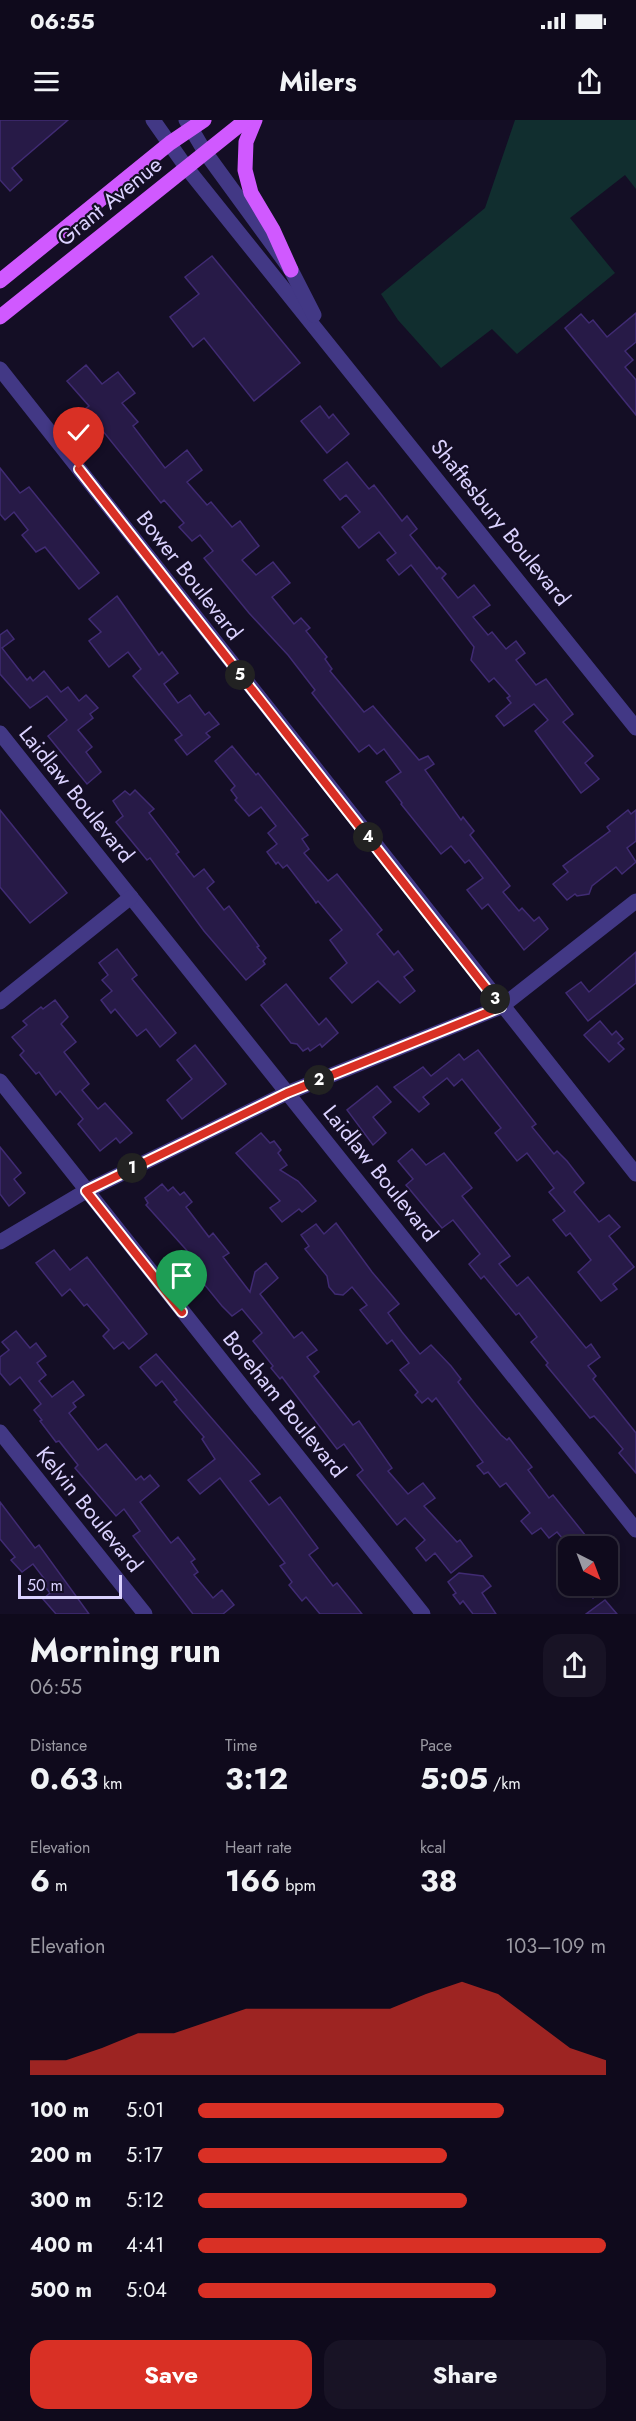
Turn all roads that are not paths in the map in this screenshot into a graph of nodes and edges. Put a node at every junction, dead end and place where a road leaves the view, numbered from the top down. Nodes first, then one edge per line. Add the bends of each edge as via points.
1 (153, 120) edge
2 (246, 120) edge
3 (255, 120) edge
4 (194, 123) edge
5 (170, 143) junction
6 (205, 152) junction
7 (186, 167) junction
8 (291, 270) junction
9 (0, 281) edge
10 (0, 317) edge
11 (330, 344) junction
12 (0, 369) edge
13 (636, 728) edge
14 (0, 733) edge
15 (131, 897) junction
16 (636, 901) edge
17 (0, 1002) edge
18 (501, 1007) junction
19 (0, 1081) edge
20 (287, 1093) junction
21 (636, 1174) edge
22 (86, 1191) junction
23 (0, 1242) edge
24 (0, 1432) edge
25 (636, 1530) edge
26 (146, 1614) edge
27 (423, 1614) edge

1 - 5 street, Shaftesbury Boulevard
2 - 6 main road, Grant Avenue
3 - 8 main road via 246,142 244,170 251,193
4 - 5 main road, Grant Avenue
4 - 6 street, Shaftesbury Boulevard
5 - 7 street, Shaftesbury Boulevard
5 - 9 main road, Grant Avenue
6 - 7 main road, Grant Avenue
6 - 8 street, Shaftesbury Boulevard
7 - 10 main road, Grant Avenue
7 - 11 street, Shaftesbury Boulevard
8 - 11 street, Shaftesbury Boulevard
11 - 13 street, Shaftesbury Boulevard
12 - 18 street, Bower Boulevard
14 - 15 street, Laidlaw Boulevard
15 - 17 street
15 - 20 street, Laidlaw Boulevard
16 - 18 street
18 - 20 street
18 - 21 street, Bower Boulevard
19 - 22 street, Boreham Boulevard
20 - 22 street
20 - 25 street, Laidlaw Boulevard
22 - 23 street
22 - 27 street, Boreham Boulevard
24 - 26 street, Kelvin Boulevard

